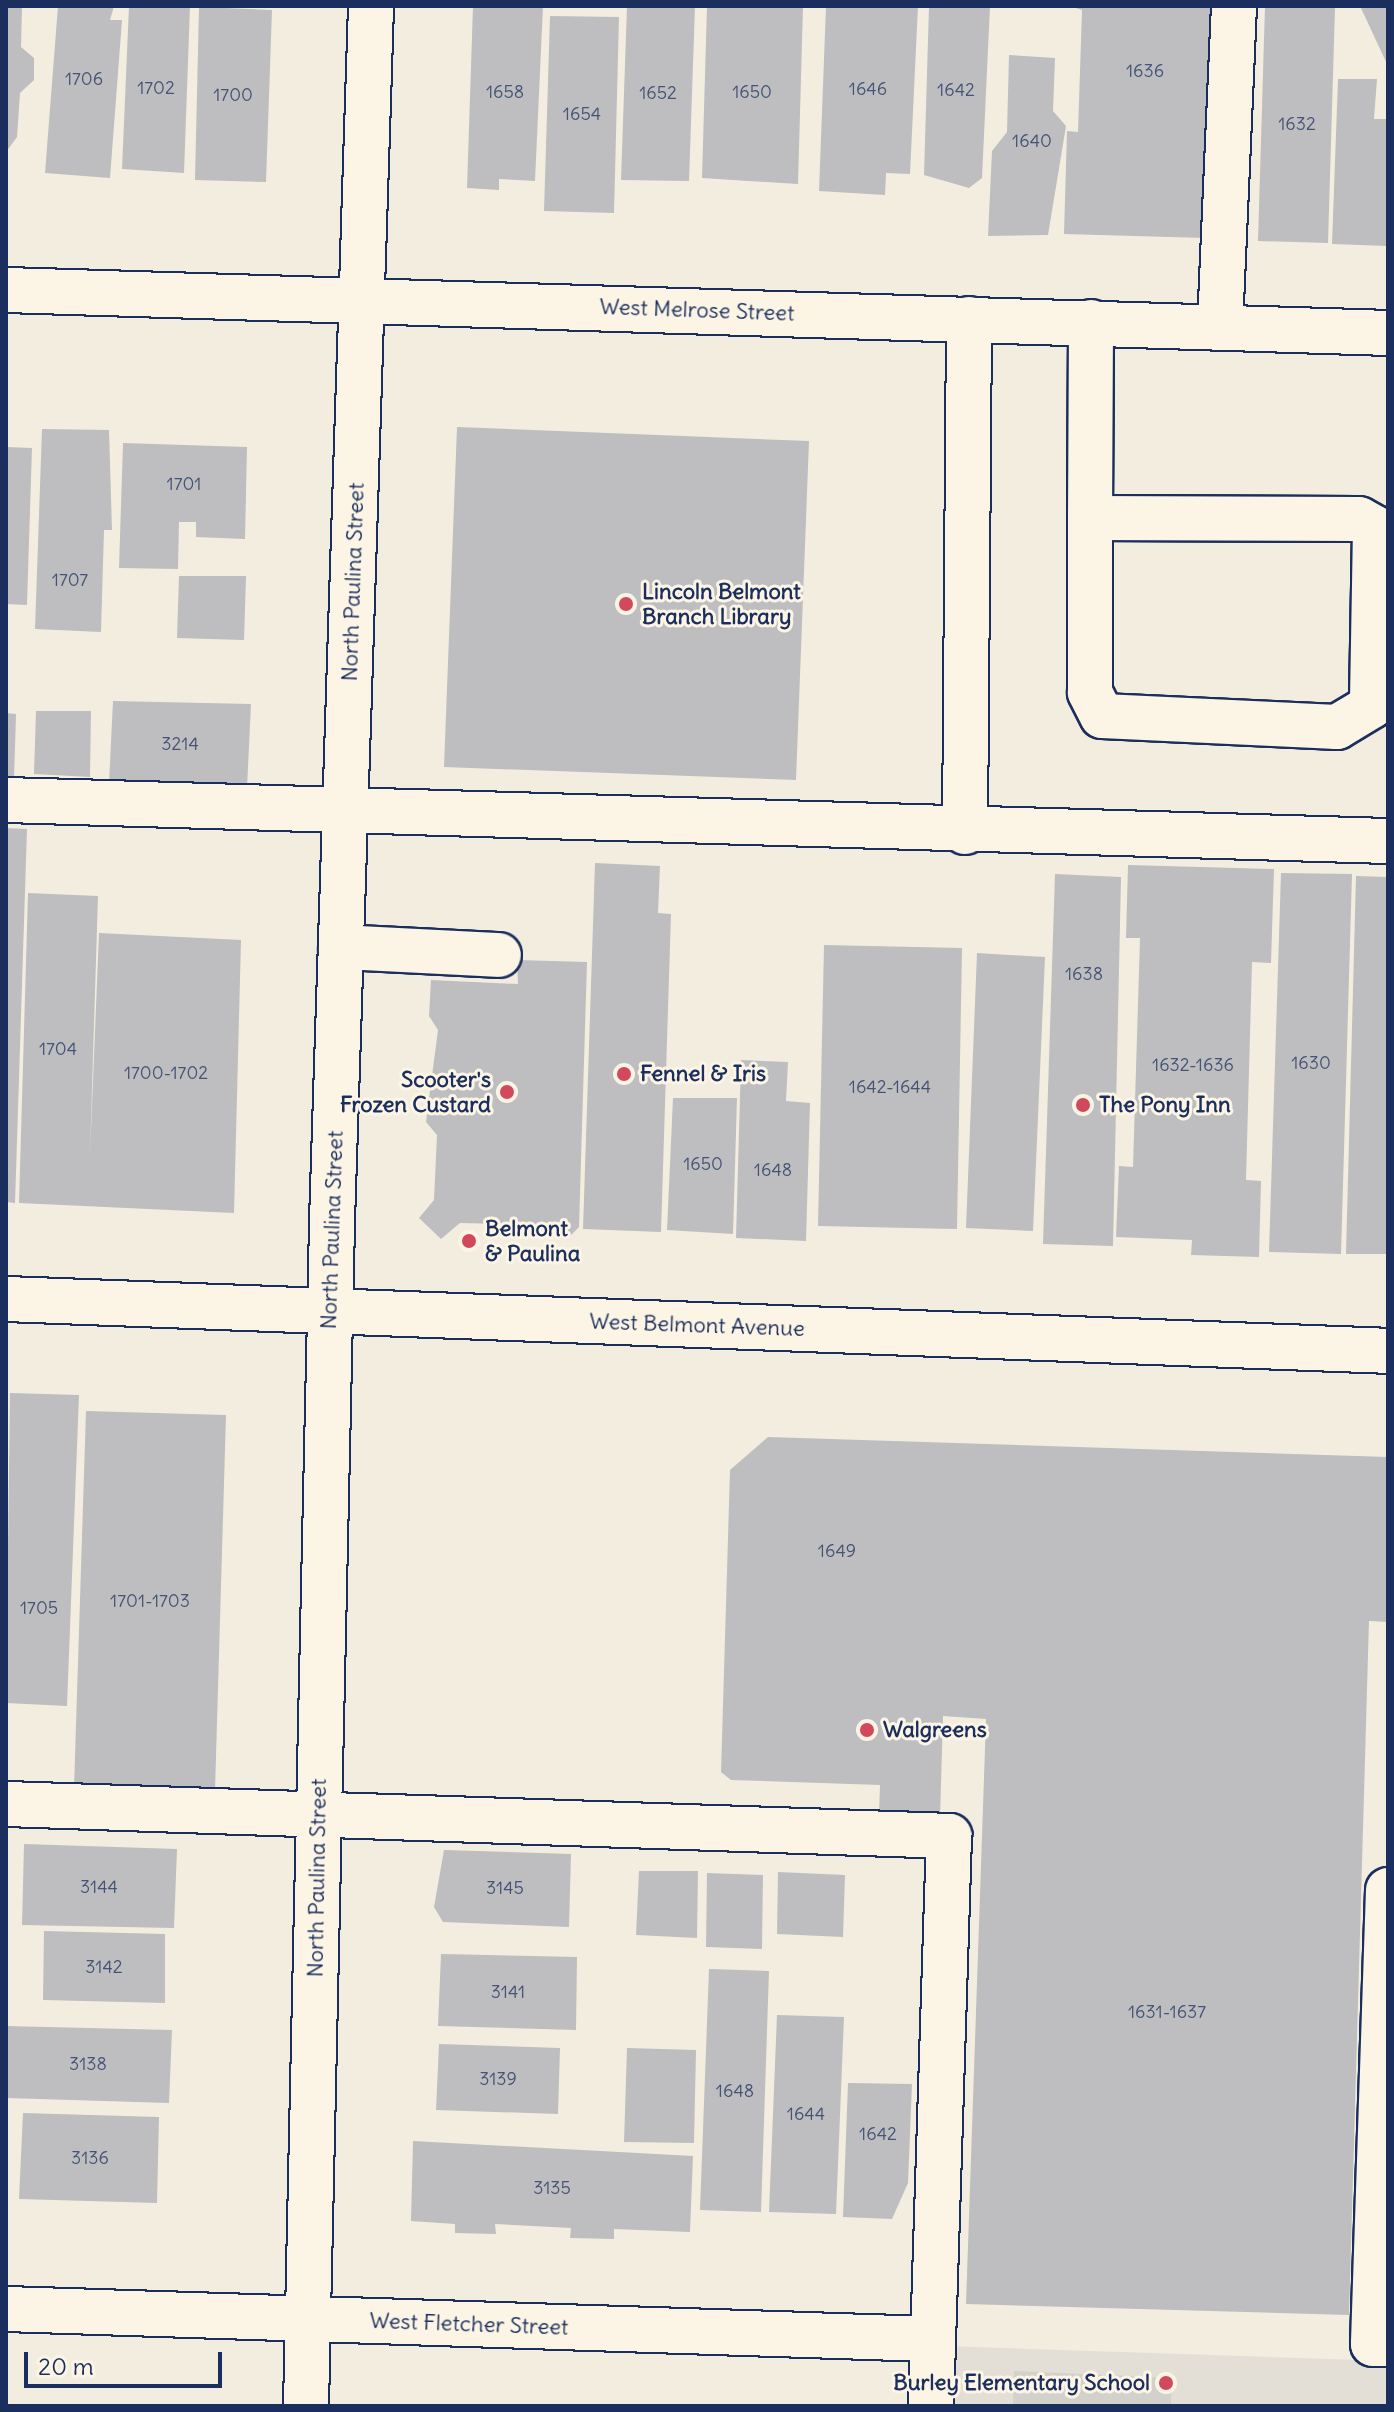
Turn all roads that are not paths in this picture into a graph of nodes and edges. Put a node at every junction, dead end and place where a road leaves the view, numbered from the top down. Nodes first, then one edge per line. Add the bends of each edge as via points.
1 (371, 6) edge
2 (1234, 6) edge
3 (6, 290) edge
4 (362, 300) junction
5 (969, 319) junction
6 (1091, 322) junction
7 (1220, 326) junction
8 (1388, 333) edge
9 (1090, 518) junction
10 (6, 800) edge
11 (346, 812) junction
12 (965, 832) junction
13 (1388, 841) edge
14 (341, 947) junction
15 (499, 955) dead end
16 (6, 1299) edge
17 (329, 1311) junction
18 (1388, 1351) edge
19 (6, 1804) edge
20 (319, 1815) junction
21 (1388, 1890) edge
22 (6, 2309) edge
23 (308, 2319) junction
24 (932, 2339) junction
25 (1388, 2344) edge
26 (306, 2406) edge
27 (931, 2406) edge

1 - 4 street, North Paulina Street
2 - 7 street
3 - 4 street, West Melrose Street
4 - 5 street, West Melrose Street
4 - 11 street, North Paulina Street
5 - 6 street, West Melrose Street
5 - 12 street
6 - 7 street, West Melrose Street
6 - 9 street
7 - 8 street, West Melrose Street
9 - 9 street via 1090,692 1102,716 1337,727 1372,706 1375,528 1359,519
10 - 11 street
11 - 12 street
11 - 14 street, North Paulina Street
12 - 13 street
14 - 15 street
14 - 17 street, North Paulina Street
16 - 17 street, West Belmont Avenue
17 - 18 street, West Belmont Avenue
17 - 20 street, North Paulina Street
19 - 20 street
20 - 23 street, North Paulina Street
20 - 24 street via 949,1836
21 - 25 street via 1373,2344
22 - 23 street, West Fletcher Street
23 - 24 street, West Fletcher Street
23 - 26 street, North Paulina Street
24 - 27 street

